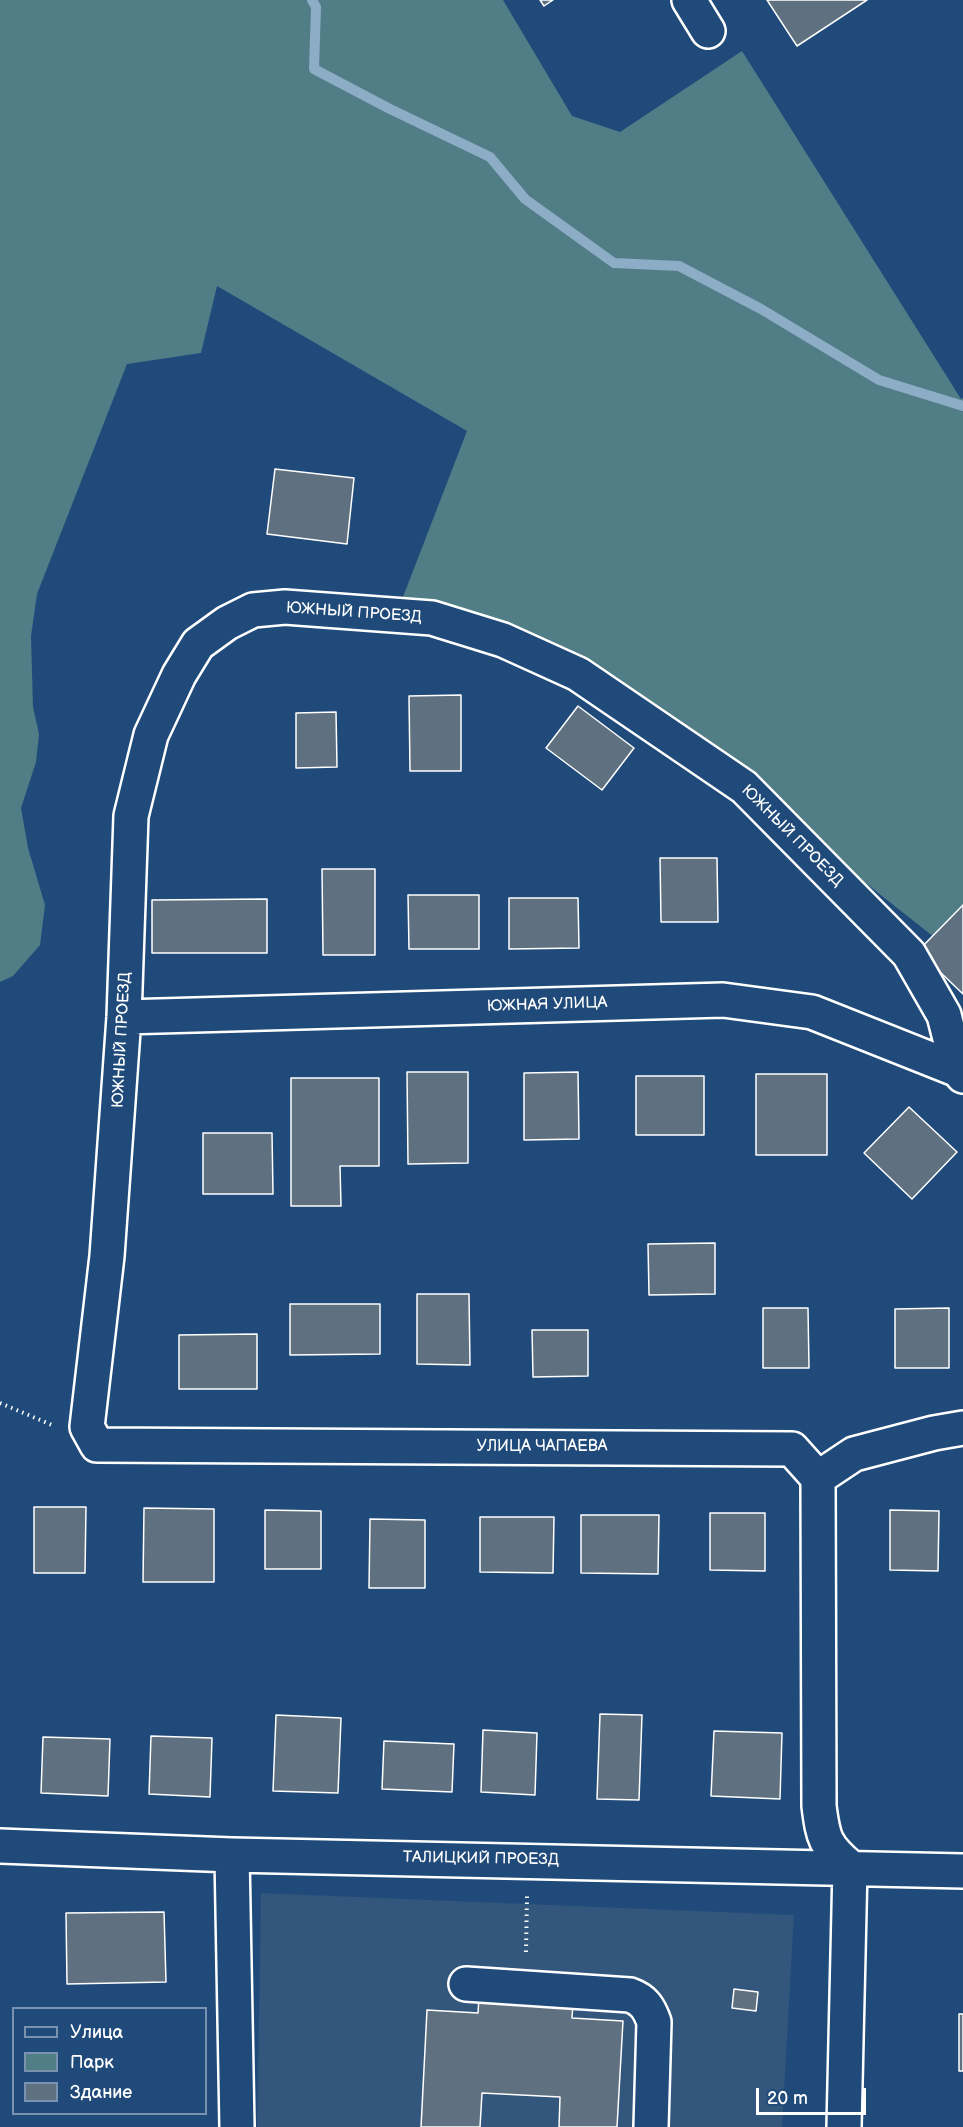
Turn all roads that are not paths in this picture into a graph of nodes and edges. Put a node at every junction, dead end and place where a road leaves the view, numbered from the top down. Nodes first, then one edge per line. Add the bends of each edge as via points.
1 (689, 0) edge
2 (708, 31) dead end
3 (124, 1017) junction
4 (961, 1073) edge
5 (963, 1428) edge
6 (96, 1445) joint
7 (818, 1478) junction
8 (0, 1846) edge
9 (232, 1855) junction
10 (850, 1867) junction
11 (963, 1870) edge
12 (466, 1984) dead end
13 (237, 2127) edge
14 (651, 2127) edge
15 (844, 2127) edge

1 - 2 street
3 - 4 street, ЮЖНАЯ УЛИЦА via 723,1000 812,1012
3 - 4 street, ЮЖНЫЙ ПРОЕЗД via 131,816 151,735 198,644 227,622 253,610 285,607 432,618 503,640 578,674 647,719 744,787 909,954 944,1016
3 - 6 street, ЮЖНЫЙ ПРОЕЗД via 107,1256 87,1427
5 - 7 street via 854,1454
6 - 7 street, УЛИЦА ЧАПАЕВА via 792,1449
7 - 10 street via 819,1806 822,1832 832,1852
8 - 9 street, ТАЛИЦКИЙ ПРОЕЗД
9 - 10 street, ТАЛИЦКИЙ ПРОЕЗД
9 - 13 street
10 - 11 street, ТАЛИЦКИЙ ПРОЕЗД
10 - 15 street
12 - 14 street via 630,1995 642,2000 654,2022

